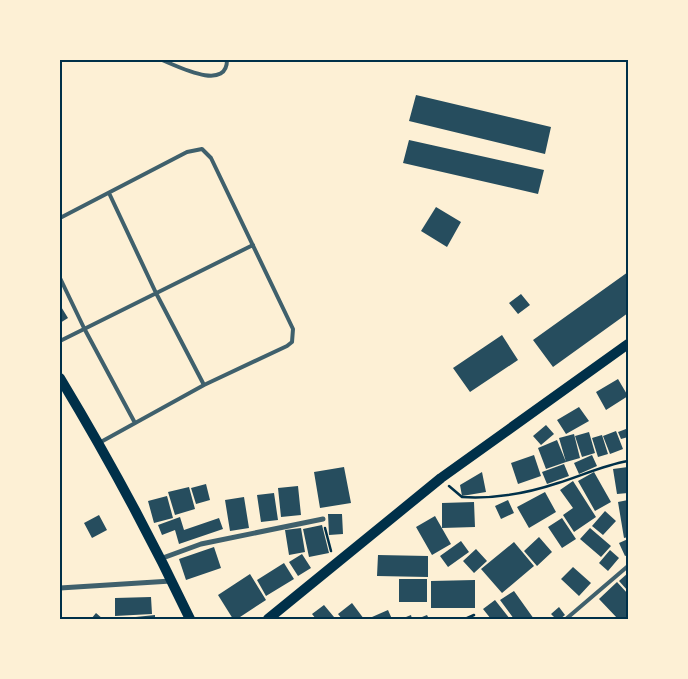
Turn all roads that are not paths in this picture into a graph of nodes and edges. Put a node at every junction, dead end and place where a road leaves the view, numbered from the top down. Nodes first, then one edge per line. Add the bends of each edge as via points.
1 (162, 60) edge
2 (227, 60) edge
3 (109, 193) junction
4 (60, 218) edge
5 (253, 245) junction
6 (60, 278) edge
7 (156, 293) junction
8 (84, 328) junction
9 (60, 341) edge
10 (628, 344) edge
11 (60, 378) edge
12 (204, 385) junction
13 (135, 423) junction
14 (99, 443) junction
15 (324, 519) road end
16 (160, 559) junction
17 (628, 566) edge
18 (172, 582) junction
19 (60, 588) edge
20 (190, 619) edge
21 (268, 619) edge
22 (566, 619) edge

1 - 2 lane via 211,76 224,70
3 - 4 lane
3 - 5 lane via 187,152 202,149 212,158
3 - 7 lane
5 - 7 lane
5 - 12 lane via 293,330 292,342
6 - 8 lane
7 - 8 lane
7 - 12 lane
8 - 9 lane
8 - 13 lane
10 - 21 main road via 441,478
11 - 14 main road
12 - 13 lane
13 - 14 lane
14 - 16 main road
15 - 16 street via 201,544
16 - 18 main road
17 - 22 lane
18 - 19 street
18 - 20 main road

